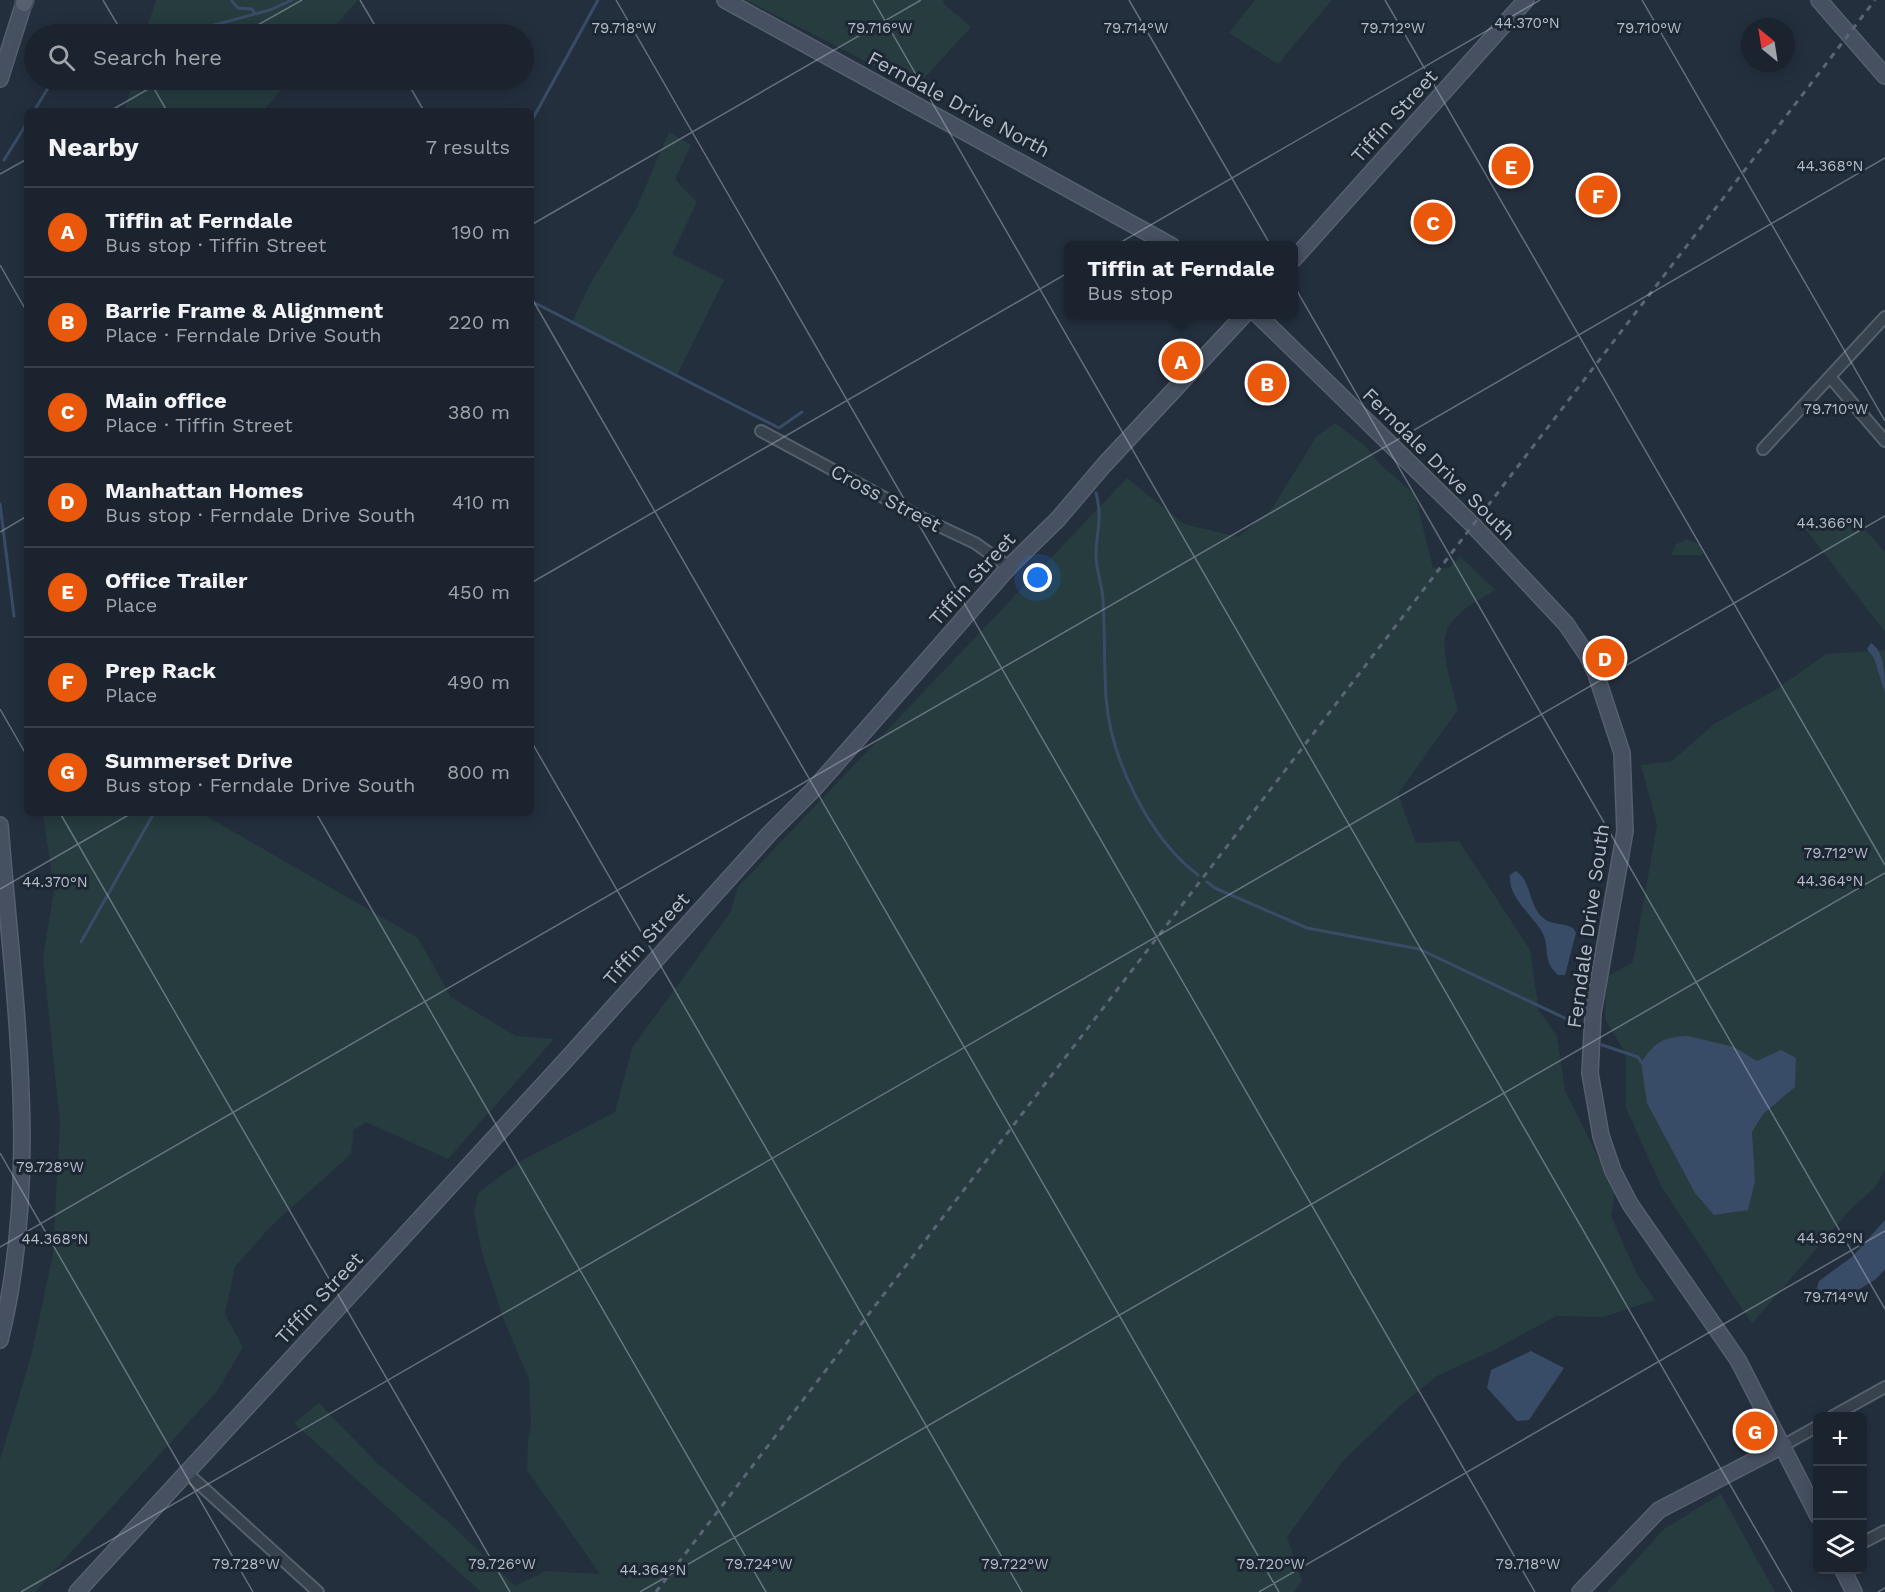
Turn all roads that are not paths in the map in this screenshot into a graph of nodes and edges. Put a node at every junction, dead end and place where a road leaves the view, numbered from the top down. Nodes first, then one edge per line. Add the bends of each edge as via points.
1 (725, 0) edge
2 (1526, 0) edge
3 (1819, 0) edge
4 (24, 1) edge
5 (1885, 76) edge
6 (0, 79) edge
7 (1163, 241) edge
8 (1298, 254) edge
9 (1885, 317) edge
10 (1241, 319) edge
11 (1261, 319) edge
12 (1830, 377) junction
13 (761, 431) dead end
14 (1885, 441) edge
15 (1763, 449) dead end
16 (1010, 567) junction
17 (0, 825) edge
18 (0, 1340) edge
19 (1885, 1387) edge
20 (1840, 1412) edge
21 (1813, 1429) edge
22 (1784, 1445) junction
23 (187, 1473) junction
24 (1813, 1506) edge
25 (1885, 1531) edge
26 (1867, 1541) edge
27 (1845, 1574) edge
28 (77, 1592) edge
29 (318, 1592) edge
30 (1580, 1592) edge
31 (1854, 1592) edge

1 - 7 main road, Ferndale Drive North
2 - 8 main road, Tiffin Street
3 - 5 main road
4 - 6 main road
9 - 12 street
10 - 16 main road, Tiffin Street
11 - 22 main road, Ferndale Drive South via 1474,526 1566,624 1596,674 1622,753 1625,831 1593,1013 1590,1073 1601,1136 1630,1204 1724,1338
12 - 14 street
12 - 15 street
13 - 16 street, Cross Street via 975,543
16 - 23 main road, Tiffin Street via 813,790
17 - 18 main road via 24,1129 11,1297
19 - 20 street
21 - 22 street
22 - 24 main road, Ferndale Drive South
22 - 30 main road via 1659,1510
23 - 28 main road, Tiffin Street
23 - 29 street
25 - 26 street
27 - 31 main road

